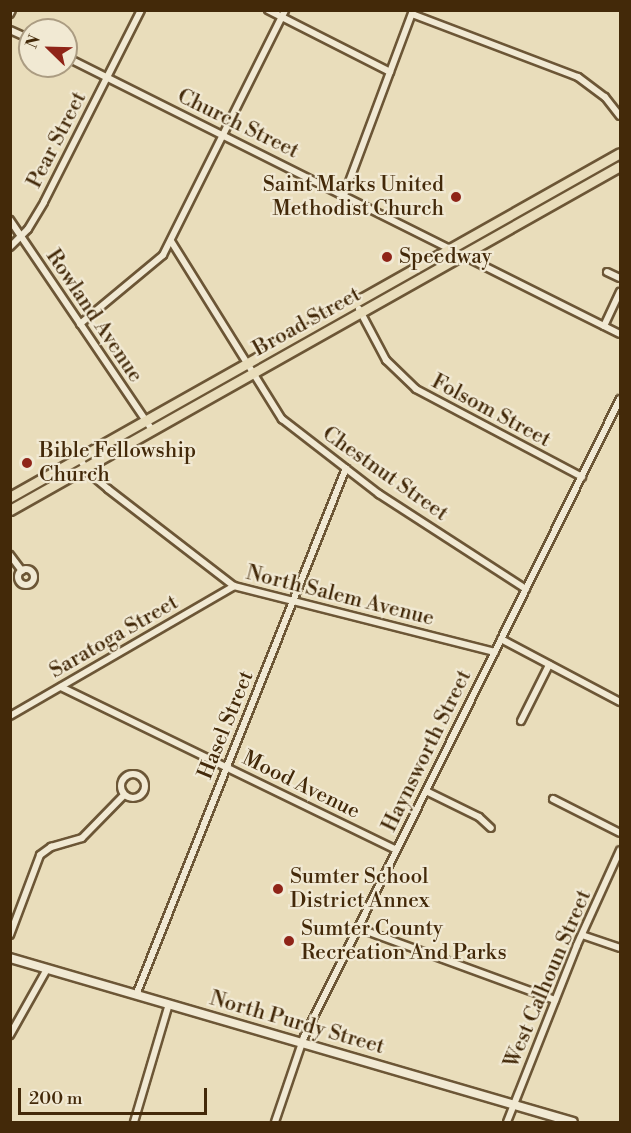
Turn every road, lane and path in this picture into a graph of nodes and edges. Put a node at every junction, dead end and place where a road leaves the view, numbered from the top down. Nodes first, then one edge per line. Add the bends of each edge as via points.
1 (141, 10) edge
2 (268, 10) edge
3 (285, 10) edge
4 (412, 12) edge
5 (282, 18) junction
6 (78, 63) edge
7 (390, 72) junction
8 (107, 77) junction
9 (621, 116) edge
10 (225, 136) junction
11 (621, 153) edge
12 (621, 166) edge
13 (344, 195) junction
14 (10, 220) edge
15 (21, 237) junction
16 (171, 241) junction
17 (10, 248) edge
18 (451, 249) junction
19 (463, 255) junction
20 (608, 272) dead end
21 (621, 278) edge
22 (620, 293) edge
23 (355, 303) junction
24 (360, 312) junction
25 (80, 324) junction
26 (604, 326) junction
27 (621, 334) edge
28 (245, 364) junction
29 (251, 374) junction
30 (621, 399) edge
31 (146, 420) junction
32 (152, 430) junction
33 (80, 458) junction
34 (85, 467) junction
35 (346, 468) junction
36 (582, 477) junction
37 (10, 497) edge
38 (10, 510) edge
39 (10, 555) edge
40 (22, 571) dead end
41 (234, 586) junction
42 (526, 589) junction
43 (293, 602) junction
44 (501, 639) junction
45 (495, 652) junction
46 (549, 665) junction
47 (61, 687) junction
48 (621, 702) edge
49 (10, 716) edge
50 (521, 721) dead end
51 (227, 768) junction
52 (426, 791) junction
53 (124, 795) junction
54 (553, 799) dead end
55 (491, 828) dead end
56 (621, 834) edge
57 (396, 850) junction
58 (621, 850) edge
59 (358, 928) junction
60 (582, 934) junction
61 (10, 935) edge
62 (621, 948) edge
63 (10, 958) edge
64 (47, 969) junction
65 (136, 995) junction
66 (555, 1000) junction
67 (169, 1004) junction
68 (10, 1035) edge
69 (302, 1043) junction
70 (514, 1106) junction
71 (134, 1122) edge
72 (274, 1122) edge
73 (507, 1122) edge
74 (573, 1122) edge

1 - 8 street, Pear Street
2 - 5 street
3 - 5 street
4 - 7 street
4 - 9 street via 578,76 605,97
5 - 7 street
5 - 10 street
6 - 8 street, Church Street
7 - 13 street
8 - 10 street, Church Street
8 - 15 street, Pear Street via 44,202
10 - 13 street, Church Street
10 - 16 street
11 - 18 main road, Broad Street
12 - 19 main road, Broad Street
13 - 18 street, Church Street
14 - 15 street, Rowland Avenue
15 - 17 street, Pear Street
15 - 25 street, Rowland Avenue
16 - 25 street via 152,266
16 - 28 street, Chestnut Street
18 - 19 street, Church Street
18 - 23 main road, Broad Street
19 - 24 main road, Broad Street
19 - 26 street, Church Street
20 - 21 street
22 - 26 street
23 - 24 street, Folsom Street
23 - 28 main road, Broad Street
24 - 29 main road, Broad Street
24 - 36 street, Folsom Street via 386,360 416,389
25 - 31 street, Rowland Avenue
26 - 27 street, Church Street
28 - 29 street, Chestnut Street
28 - 31 main road, Broad Street
29 - 32 main road, Broad Street
29 - 35 street, Chestnut Street via 282,419
30 - 36 street, Haynsworth Street
31 - 32 street, Rowland Avenue
31 - 33 main road, Broad Street
32 - 34 main road, Broad Street
33 - 34 street, North Salem Avenue
33 - 37 main road, Broad Street
34 - 38 main road, Broad Street
34 - 41 street, North Salem Avenue
35 - 42 street, Chestnut Street
35 - 43 street, Hasel Street
36 - 42 street, Haynsworth Street
39 - 40 street
41 - 43 street, North Salem Avenue
41 - 47 street, Saratoga Street
42 - 44 street, Haynsworth Street
43 - 45 street, North Salem Avenue
43 - 51 street, Hasel Street
44 - 45 street, Haynsworth Street
44 - 46 street
45 - 52 street, Haynsworth Street
46 - 48 street
46 - 50 street
47 - 49 street, Saratoga Street
47 - 51 street, Mood Avenue
51 - 57 street, Mood Avenue
51 - 65 street, Hasel Street
52 - 55 street
52 - 57 street, Haynsworth Street
53 - 53 street via 132,798 143,793 141,777 130,774 123,780
53 - 61 street via 82,838 51,847 40,855
54 - 56 street
57 - 59 street, Haynsworth Street
58 - 60 street, West Calhoun Street
59 - 66 street
59 - 69 street, Haynsworth Street
60 - 62 street
60 - 66 street, West Calhoun Street
63 - 64 street, North Purdy Street
64 - 65 street, North Purdy Street
64 - 68 street
65 - 67 street, North Purdy Street
66 - 70 street, West Calhoun Street
67 - 69 street, North Purdy Street
67 - 71 street
69 - 70 street, North Purdy Street
69 - 72 street, Haynsworth Street
70 - 73 street, West Calhoun Street
70 - 74 street, North Purdy Street

